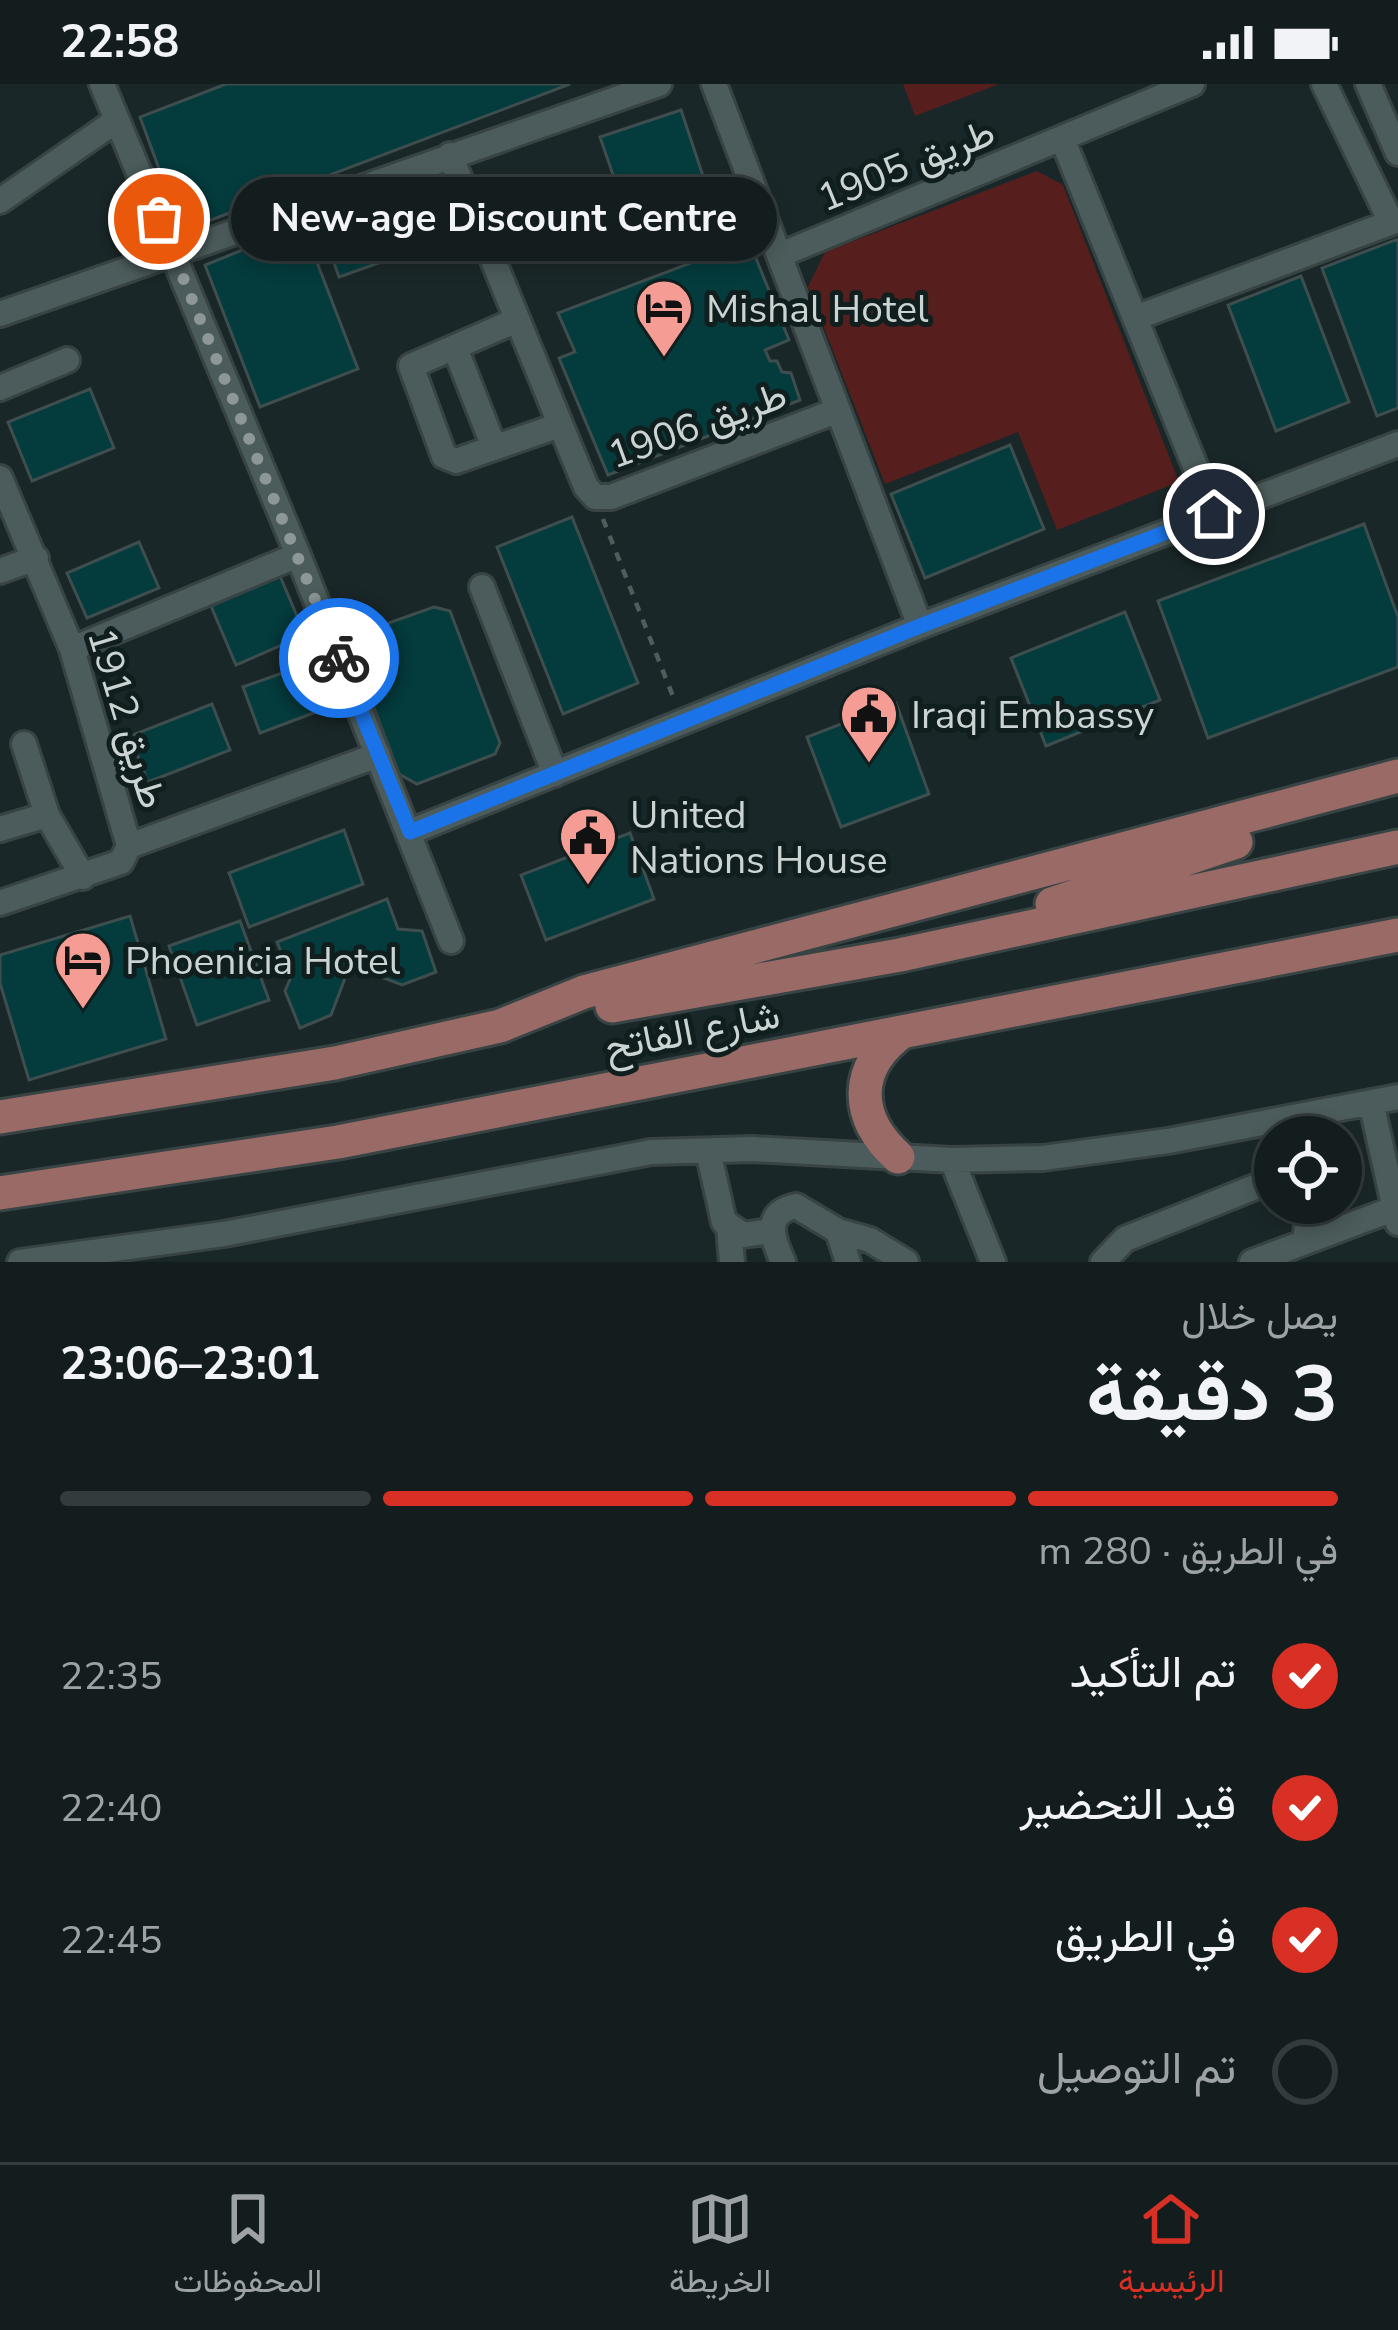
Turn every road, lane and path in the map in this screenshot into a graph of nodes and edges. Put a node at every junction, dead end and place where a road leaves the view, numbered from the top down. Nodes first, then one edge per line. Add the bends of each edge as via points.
1 (659, 84) edge
2 (714, 84) edge
3 (1192, 84) edge
4 (1324, 84) edge
5 (1368, 84) edge
6 (110, 86) edge
7 (116, 120) junction
8 (1062, 138) junction
9 (1398, 153) edge
10 (449, 155) junction
11 (0, 201) edge
12 (1395, 221) edge
13 (173, 253) junction
14 (780, 255) junction
15 (0, 314) edge
16 (1135, 318) junction
17 (517, 320) junction
18 (455, 348) junction
19 (67, 360) dead end
20 (0, 388) edge
21 (836, 411) junction
22 (560, 425) junction
23 (1398, 444) edge
24 (494, 447) junction
25 (0, 478) edge
26 (595, 497) junction
27 (1214, 514) junction
28 (298, 555) junction
29 (36, 558) junction
30 (0, 571) edge
31 (482, 586) dead end
32 (920, 626) junction
33 (72, 649) junction
34 (683, 722) junction
35 (24, 744) dead end
36 (378, 754) junction
37 (1398, 765) edge
38 (555, 774) junction
39 (1398, 776) edge
40 (1398, 789) edge
41 (1312, 800) junction
42 (46, 815) junction
43 (0, 829) edge
44 (410, 832) junction
45 (129, 846) junction
46 (1398, 848) edge
47 (83, 878) junction
48 (0, 903) edge
49 (1398, 935) edge
50 (974, 939) junction
51 (451, 941) dead end
52 (500, 1026) junction
53 (902, 1032) junction
54 (1398, 1097) edge
55 (1371, 1102) junction
56 (0, 1117) edge
57 (708, 1150) junction
58 (898, 1157) junction
59 (952, 1160) junction
60 (1254, 1188) edge
61 (0, 1193) edge
62 (1397, 1217) edge
63 (1308, 1224) edge
64 (729, 1227) junction
65 (771, 1231) junction
66 (838, 1231) junction
67 (1305, 1239) junction
68 (20, 1262) edge
69 (732, 1262) edge
70 (783, 1262) edge
71 (848, 1262) edge
72 (906, 1262) edge
73 (993, 1262) edge
74 (1103, 1262) edge
75 (1252, 1262) edge

1 - 10 street
2 - 14 street, طريق 1906
3 - 8 street, طريق 1905
4 - 12 street
5 - 9 street
6 - 7 street
7 - 11 street
7 - 13 street
8 - 14 street, طريق 1905
8 - 16 street
10 - 13 street
10 - 17 street, طريق 1906
12 - 16 street
13 - 15 street
13 - 28 street
14 - 21 street, طريق 1906
16 - 27 street
17 - 18 street
17 - 22 street, طريق 1906
18 - 24 street
18 - 24 street via 411,366 418,392 444,456 457,461
19 - 20 street
21 - 26 street, طريق 1906
21 - 32 street, طريق 1906
22 - 24 street
22 - 26 street, طريق 1906
23 - 27 street
25 - 29 street, طريق 1912
26 - 34 path
27 - 32 street
28 - 33 street
28 - 36 street
29 - 30 street
29 - 33 street, طريق 1912
31 - 38 street
32 - 34 street
33 - 45 street, طريق 1912
34 - 38 street
35 - 42 street
36 - 44 street
36 - 45 street
37 - 41 main road
38 - 44 street
39 - 41 main road, شارع الفاتح
40 - 50 main road via 1100,886
41 - 52 main road, شارع الفاتح via 584,992
42 - 43 street
42 - 47 street
44 - 51 street
45 - 47 street, طريق 1912 via 121,862
46 - 50 main road, شارع الفاتح
47 - 48 street, طريق 1912
49 - 53 main road, شارع الفاتح
50 - 52 main road, شارع الفاتح
52 - 56 main road, شارع الفاتح via 335,1063
53 - 58 main road via 875,1057 865,1093 872,1128
53 - 61 main road, شارع الفاتح via 338,1142
54 - 55 street
55 - 59 street via 1105,1151
55 - 62 street
57 - 58 street
57 - 64 street
57 - 68 street via 651,1152 224,1234
58 - 59 street
59 - 73 street
60 - 74 street via 1125,1239
62 - 67 street
63 - 67 street
64 - 65 street via 753,1237
64 - 69 street
65 - 66 street via 777,1214 796,1206
65 - 70 street
66 - 71 street
66 - 72 street
67 - 75 street

